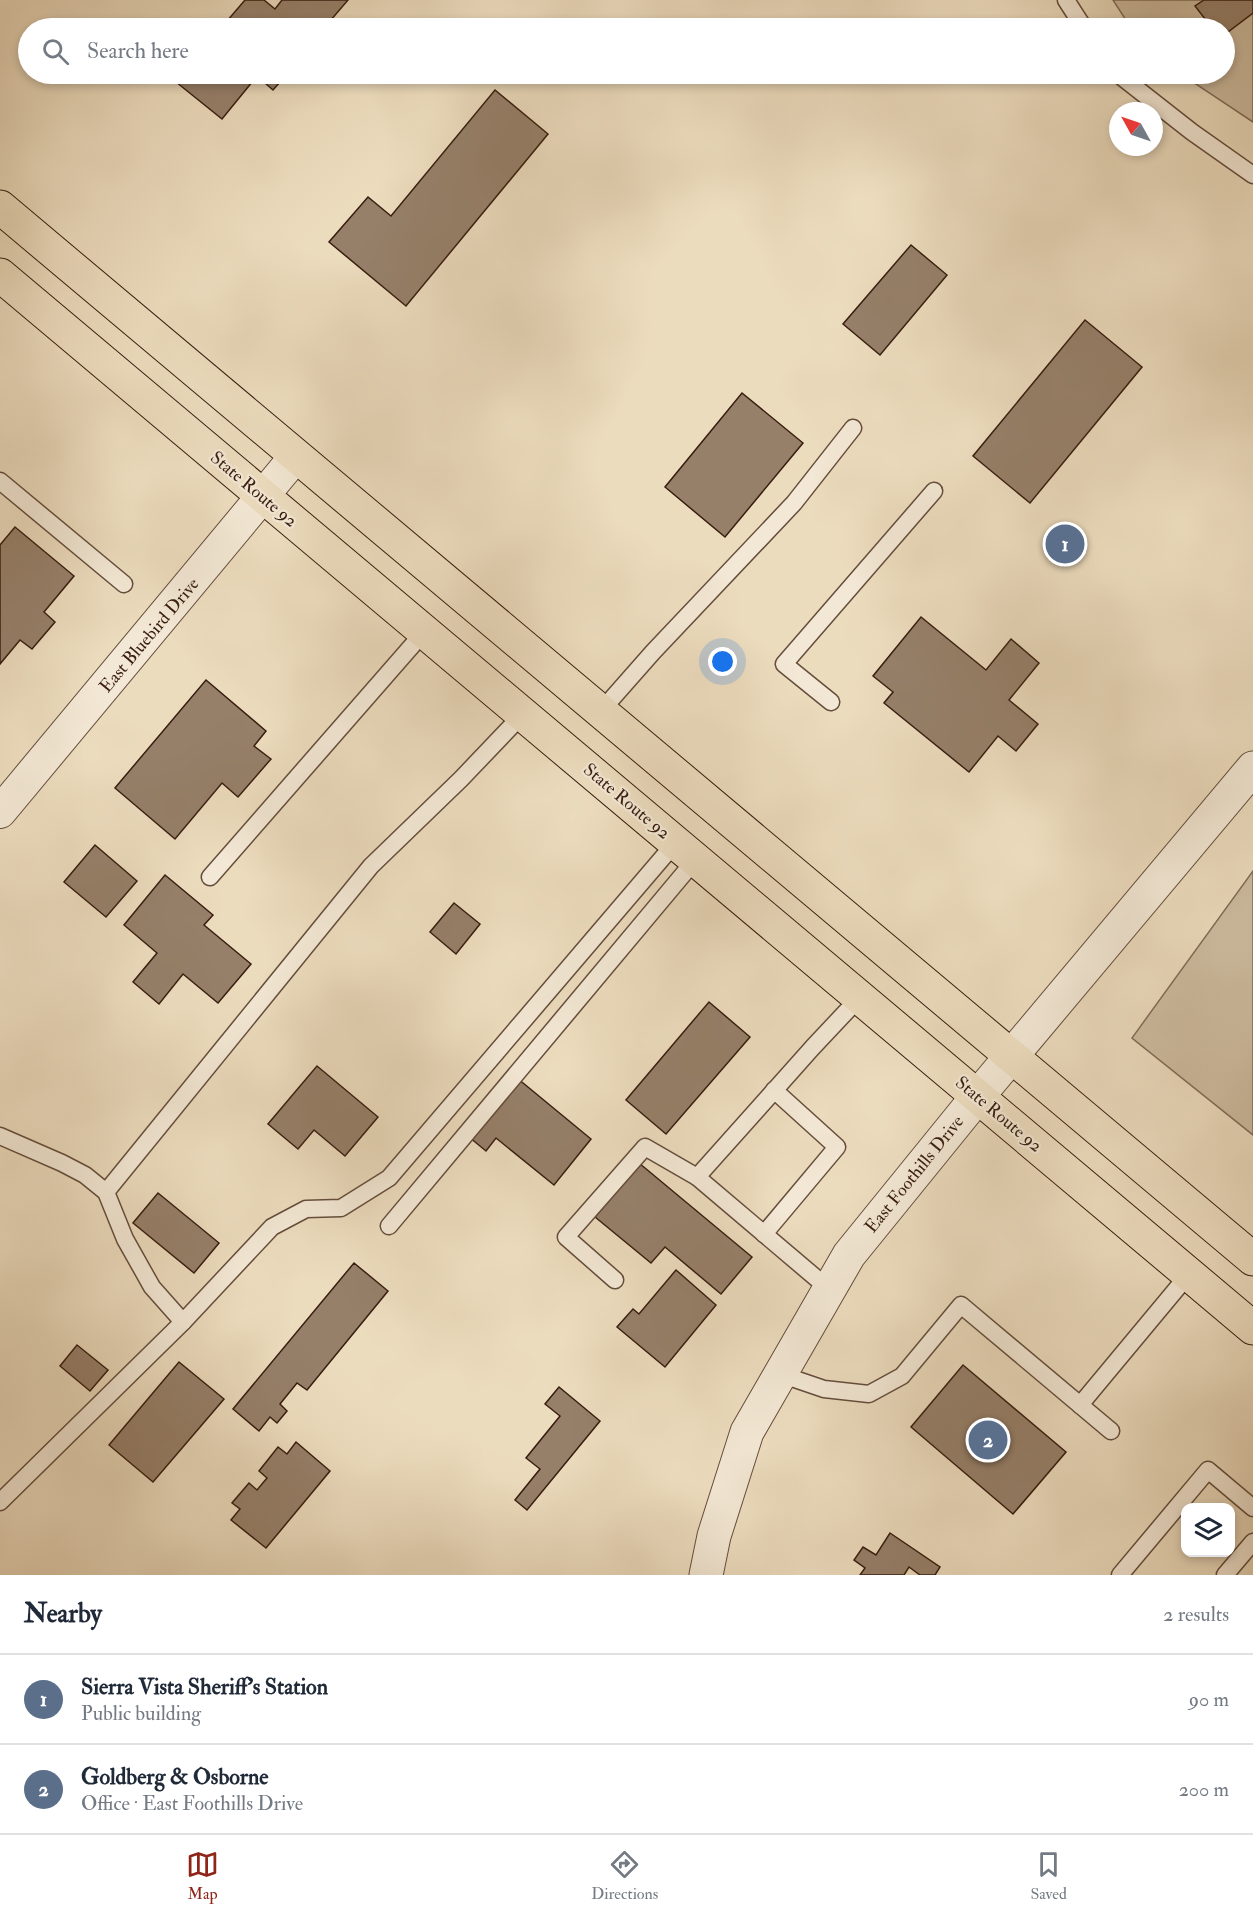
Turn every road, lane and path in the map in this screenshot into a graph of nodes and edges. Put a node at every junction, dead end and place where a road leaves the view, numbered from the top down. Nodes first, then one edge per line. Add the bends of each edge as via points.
1 (1066, 0) edge
2 (1078, 18) edge
3 (1131, 84) edge
4 (1253, 175) edge
5 (0, 207) edge
6 (0, 275) edge
7 (854, 428) dead end
8 (296, 456) junction
9 (0, 481) edge
10 (934, 491) dead end
11 (263, 497) junction
12 (124, 584) dead end
13 (424, 632) junction
14 (831, 702) dead end
15 (601, 711) junction
16 (523, 714) junction
17 (1253, 768) edge
18 (0, 812) edge
19 (686, 851) junction
20 (210, 878) dead end
21 (860, 997) junction
22 (1012, 1056) junction
23 (774, 1090) junction
24 (978, 1096) junction
25 (0, 1136) edge
26 (697, 1177) junction
27 (106, 1192) junction
28 (389, 1226) dead end
29 (764, 1234) junction
30 (1253, 1259) edge
31 (1190, 1274) junction
32 (615, 1280) dead end
33 (829, 1288) junction
34 (183, 1322) junction
35 (1253, 1328) edge
36 (780, 1374) junction
37 (1080, 1405) junction
38 (1111, 1431) dead end
39 (0, 1502) edge
40 (1253, 1508) edge
41 (1253, 1542) edge
42 (706, 1575) edge
43 (1120, 1575) edge
44 (1225, 1575) edge

1 - 2 lane
3 - 4 lane
5 - 8 main road
6 - 11 main road, State Route 92
7 - 15 lane via 794,503
8 - 11 street, East Bluebird Drive
8 - 15 main road
9 - 12 lane
10 - 14 lane via 784,664
11 - 13 main road, State Route 92
11 - 18 street, East Bluebird Drive
13 - 16 main road, State Route 92
13 - 20 lane
15 - 22 main road
16 - 19 main road, State Route 92
16 - 27 lane via 370,866
17 - 22 street, East Foothills Drive
19 - 21 main road, State Route 92
19 - 28 lane
19 - 34 lane via 389,1178 341,1208 306,1209 272,1227
21 - 23 lane
21 - 24 main road, State Route 92
22 - 24 street, East Foothills Drive
22 - 30 main road
23 - 26 lane
23 - 29 lane via 837,1147
24 - 31 main road, State Route 92
24 - 33 street, East Foothills Drive via 849,1255
25 - 27 lane via 62,1162
26 - 29 lane
26 - 32 lane via 645,1147 566,1237
27 - 34 lane via 125,1239 152,1287
29 - 33 lane
31 - 35 main road, State Route 92
31 - 37 lane
33 - 36 street, East Foothills Drive
34 - 39 lane
36 - 37 lane via 824,1389 869,1394 902,1376 961,1305
36 - 42 street, East Foothills Drive via 747,1432 714,1536
37 - 38 lane
40 - 43 lane via 1208,1470
41 - 44 lane

